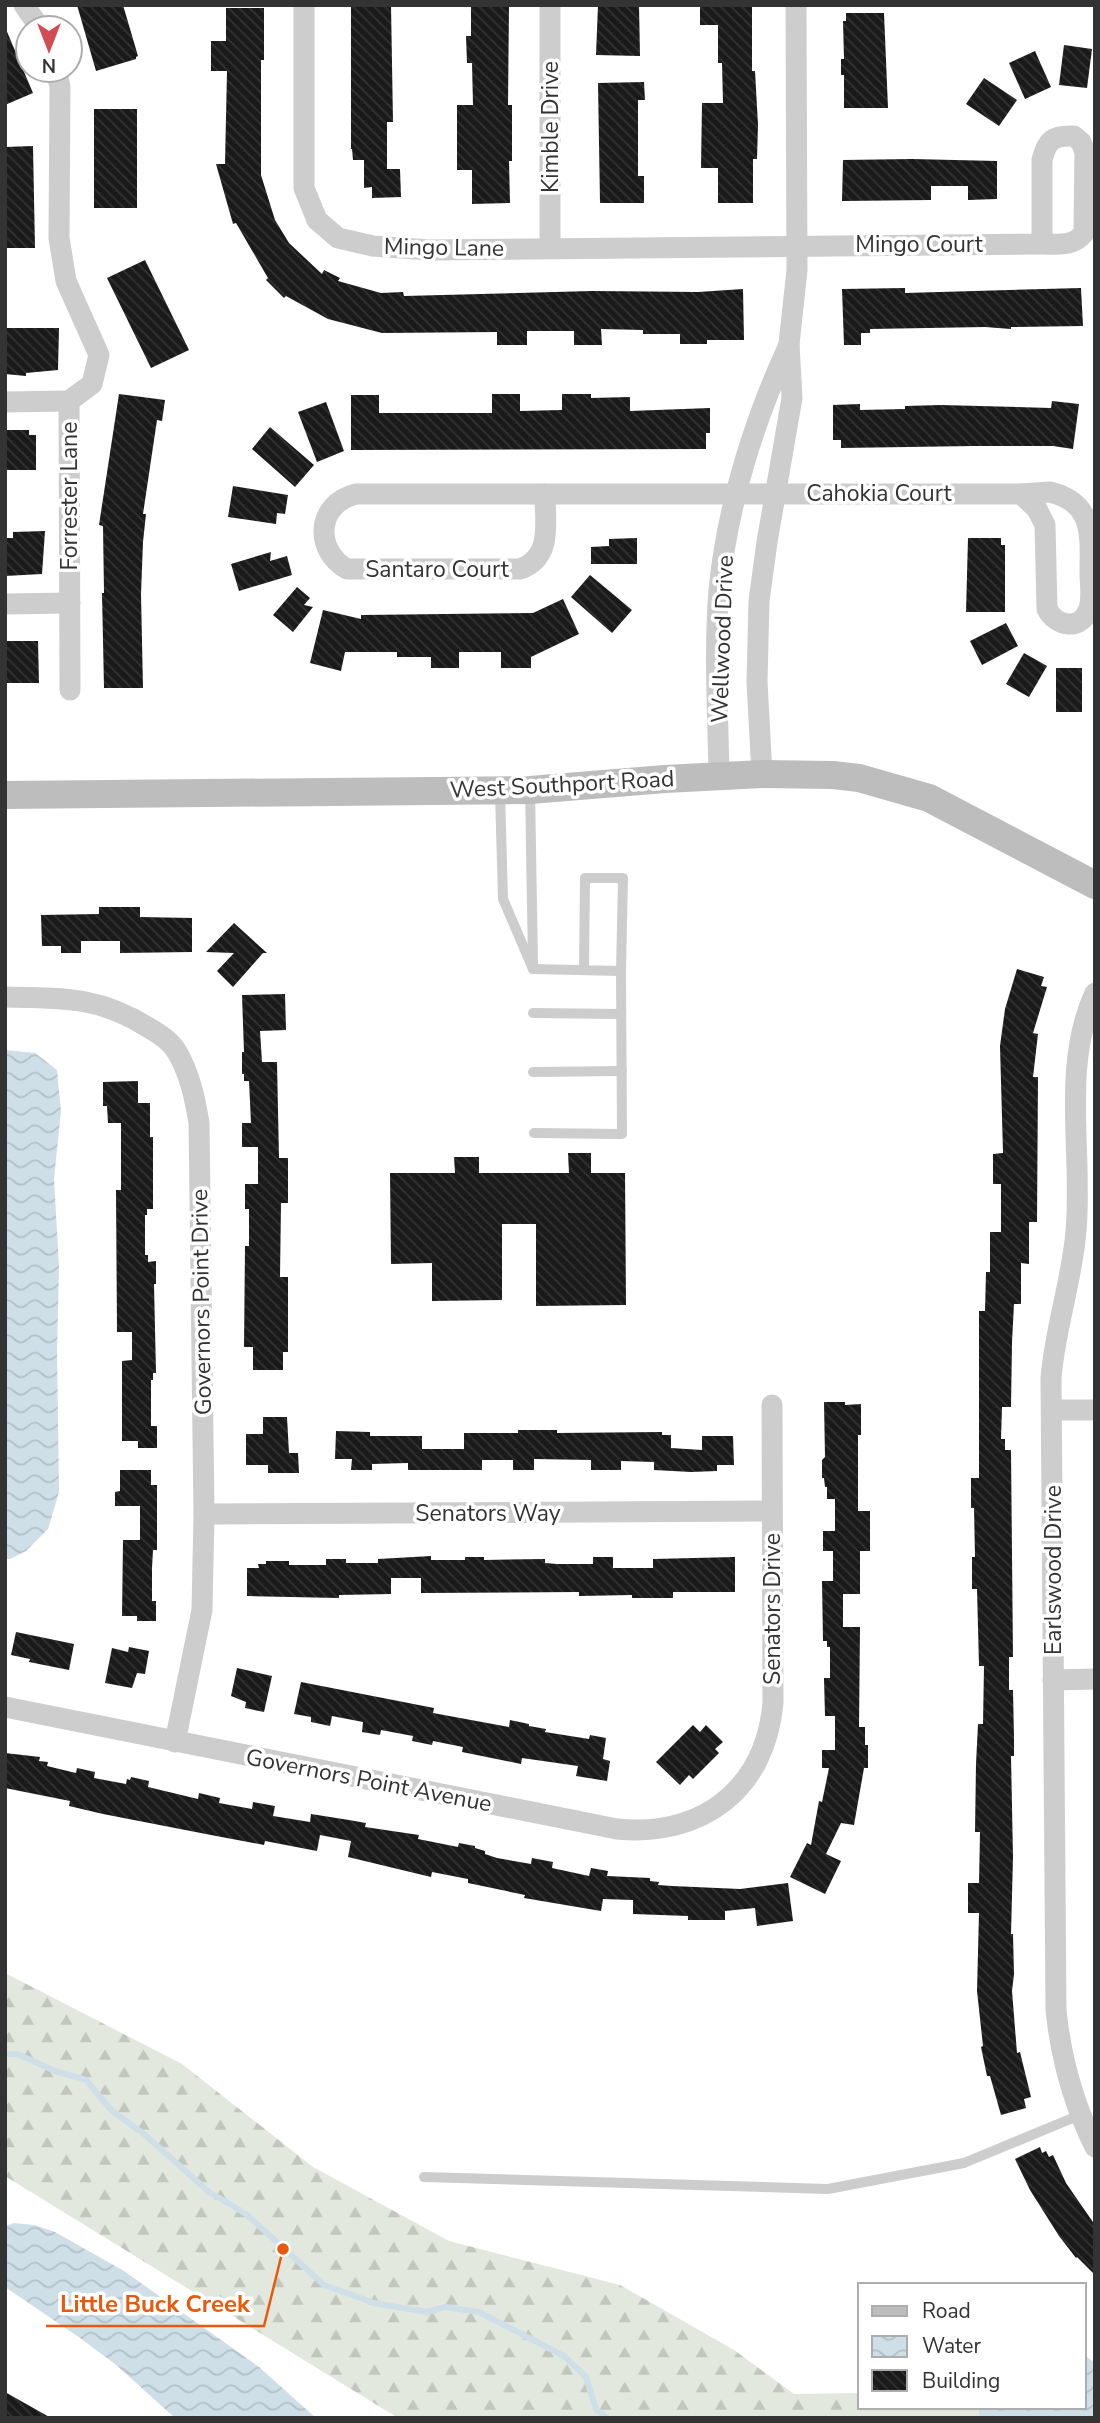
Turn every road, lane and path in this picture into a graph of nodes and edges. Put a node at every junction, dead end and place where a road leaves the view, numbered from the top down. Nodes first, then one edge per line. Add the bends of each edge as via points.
1 (304, 5) edge
2 (550, 5) edge
3 (796, 5) edge
4 (59, 84) edge
5 (1042, 244) junction
6 (797, 245) junction
7 (550, 248) junction
8 (789, 344) junction
9 (69, 401) junction
10 (5, 402) edge
11 (737, 493) junction
12 (776, 493) junction
13 (545, 494) junction
14 (1021, 494) junction
15 (70, 603) junction
16 (5, 604) edge
17 (70, 690) dead end
18 (762, 774) junction
19 (719, 776) junction
20 (500, 790) junction
21 (530, 790) junction
22 (5, 795) edge
23 (1095, 885) edge
24 (533, 969) junction
25 (584, 970) junction
26 (621, 971) junction
27 (1095, 993) edge
28 (5, 997) edge
29 (533, 1013) dead end
30 (621, 1014) junction
31 (622, 1071) junction
32 (533, 1072) dead end
33 (534, 1133) dead end
34 (772, 1405) dead end
35 (1052, 1410) junction
36 (1095, 1410) edge
37 (772, 1511) junction
38 (204, 1514) junction
39 (1095, 1679) edge
40 (1054, 1680) junction
41 (5, 1707) edge
42 (175, 1742) junction
43 (727, 1799) joint
44 (1080, 2115) junction
45 (1095, 2147) edge
46 (424, 2177) dead end

1 - 7 street, Mingo Lane via 304,188 317,220 338,238 373,246
2 - 7 street, Kimble Drive
3 - 6 street, Wellwood Drive
4 - 9 street, Forrester Lane via 59,238 66,281 99,355 92,384
5 - 5 street, Mingo Court via 1075,242 1084,233 1085,152 1074,135 1060,135 1045,149
5 - 6 street, Mingo Court
6 - 7 street, Mingo Lane
6 - 8 street, Wellwood Drive
8 - 11 street, Wellwood Drive via 767,391
8 - 12 street, Wellwood Drive via 792,398
9 - 10 street
9 - 15 street, Forrester Lane
11 - 12 street, Cahokia Court
11 - 13 street, Santaro Court
11 - 19 street, Wellwood Drive via 719,591
12 - 14 street, Cahokia Court
12 - 18 street, Wellwood Drive via 758,623
13 - 13 street, Santaro Court via 347,496 336,501 327,515 326,546 347,569 520,569 535,562 543,548
14 - 14 street, Cahokia Court via 1045,525 1047,608 1059,623 1070,625 1090,606 1087,521 1072,500 1057,493
15 - 16 street
15 - 17 street, Forrester Lane
18 - 19 main road, West Southport Road
18 - 23 main road, West Southport Road via 859,778 929,798
19 - 21 main road, West Southport Road
20 - 21 main road, West Southport Road
20 - 22 main road, West Southport Road
20 - 24 lane via 503,900
21 - 24 lane
24 - 25 lane
25 - 26 lane
25 - 26 lane via 585,878 623,878
26 - 30 lane
27 - 35 street, Earlswood Drive via 1078,1056 1077,1226 1053,1352
28 - 38 street, Governors Point Drive via 81,999 131,1016 177,1051 195,1094
29 - 30 lane
30 - 31 lane
31 - 32 lane
31 - 33 lane via 622,1134
34 - 37 street, Senators Drive
35 - 36 street
35 - 40 street, Earlswood Drive
37 - 38 street, Senators Way
37 - 43 street, Senators Drive via 771,1719 756,1762
38 - 42 street, Governors Point Drive via 202,1610
39 - 40 street
40 - 44 street, Earlswood Drive via 1056,2010
41 - 42 street, Governors Point Avenue
42 - 43 street, Governors Point Avenue via 617,1829 671,1828
44 - 45 street, Earlswood Drive
44 - 46 lane via 964,2163 828,2189

